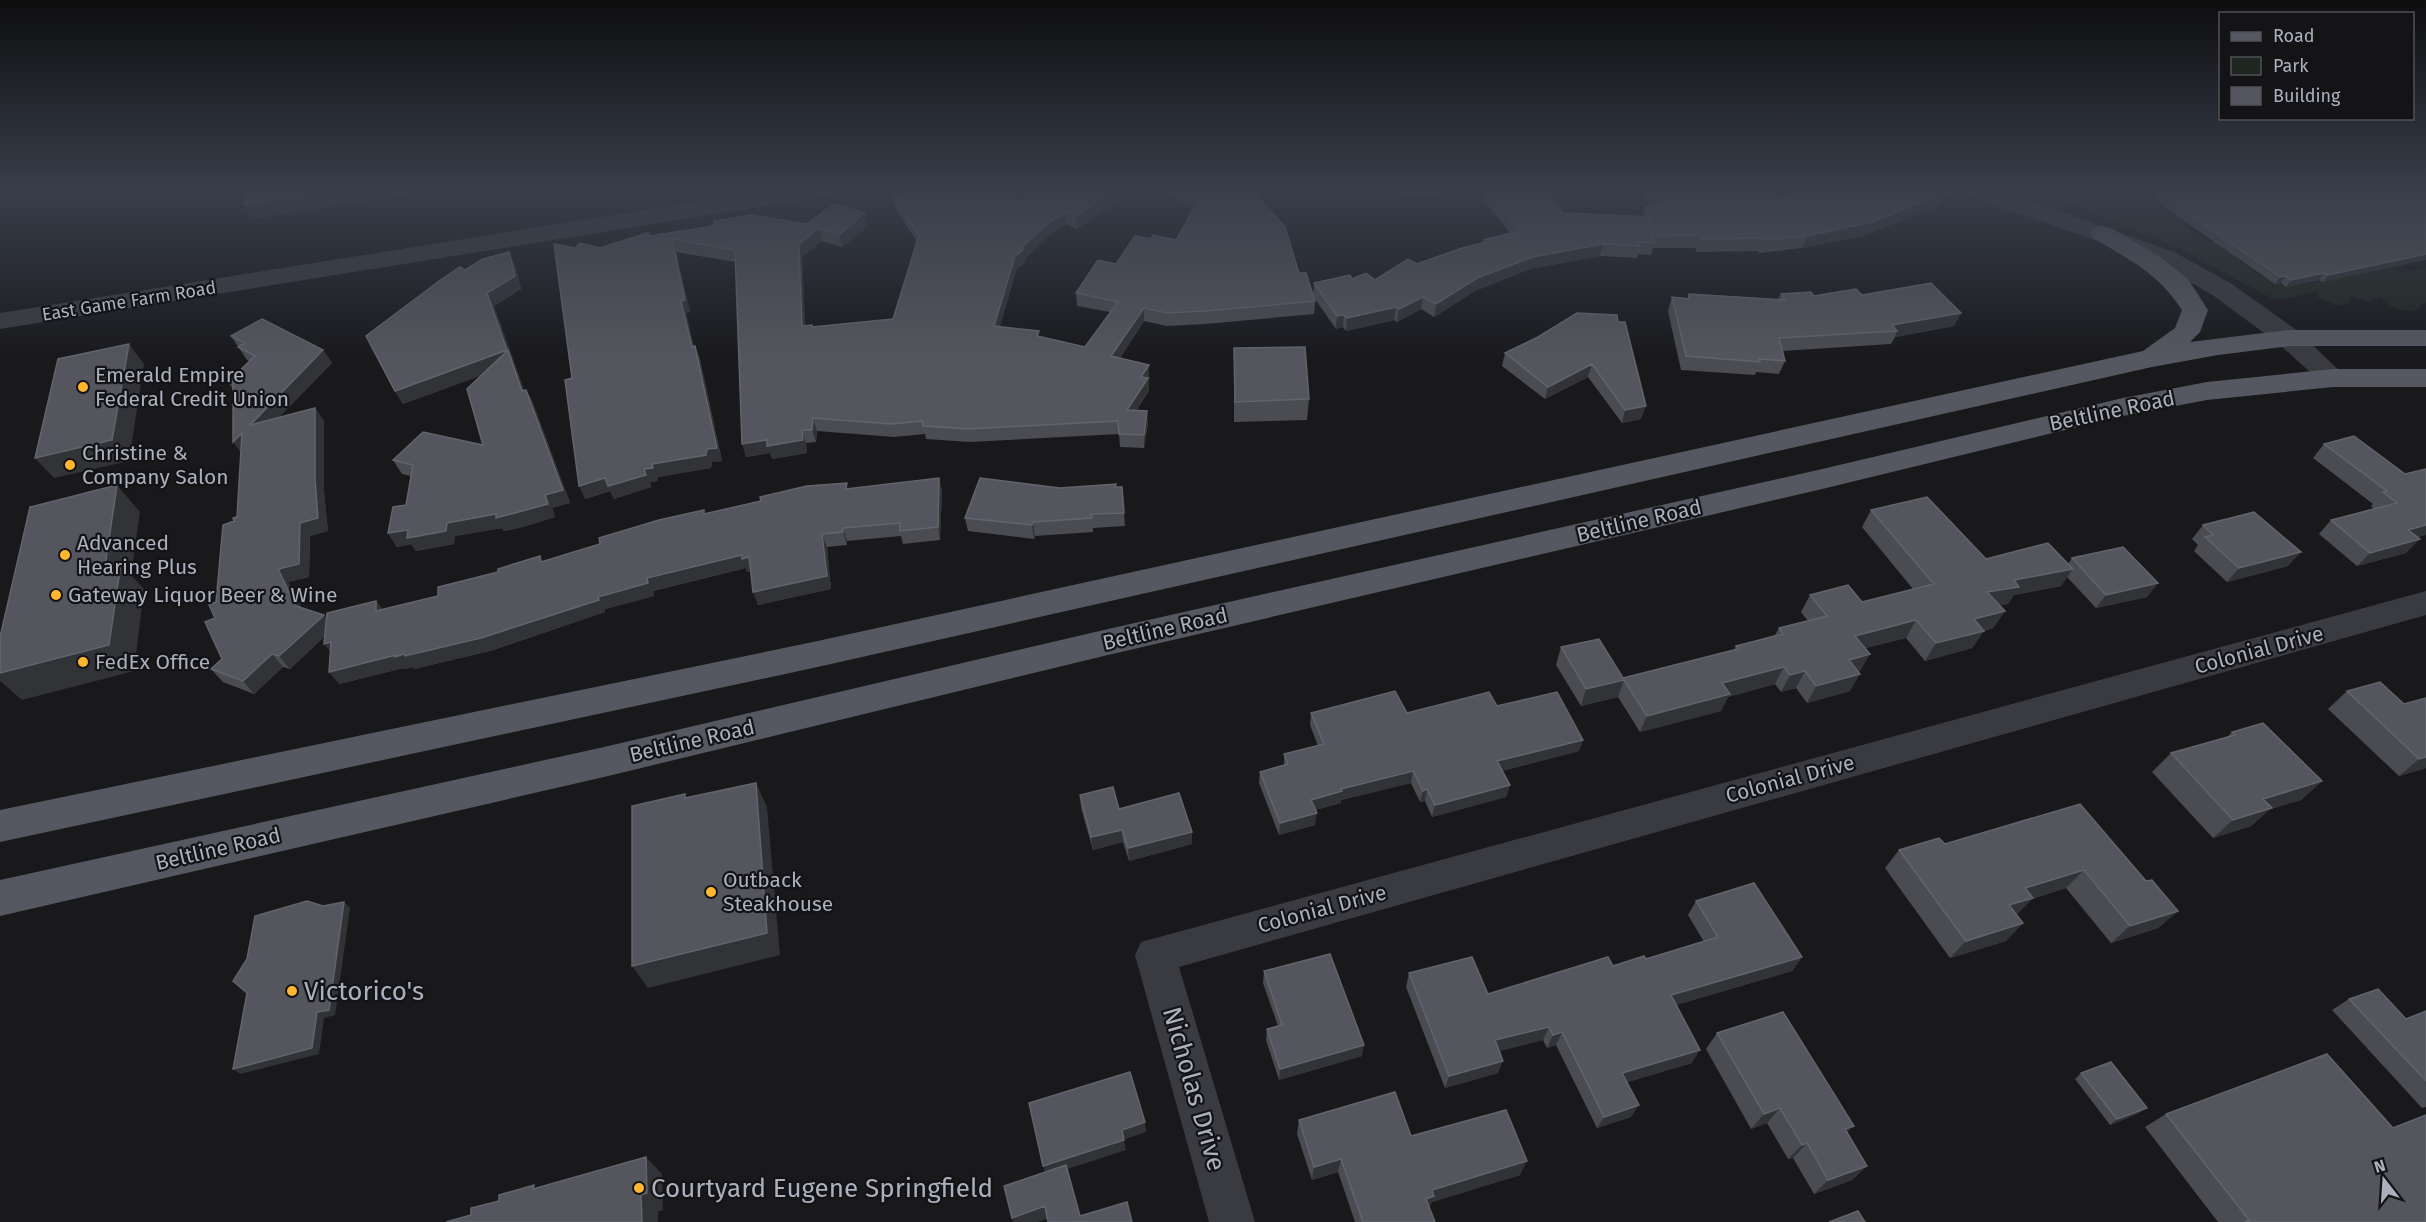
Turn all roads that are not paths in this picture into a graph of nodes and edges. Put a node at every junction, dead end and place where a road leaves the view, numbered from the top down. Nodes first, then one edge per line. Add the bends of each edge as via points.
1 (469, 246) edge
2 (2124, 246) edge
3 (2136, 246) edge
4 (0, 321) edge
5 (2289, 338) junction
6 (2426, 338) edge
7 (2152, 358) junction
8 (2333, 378) junction
9 (2426, 378) edge
10 (2426, 603) edge
11 (0, 826) edge
12 (0, 898) edge
13 (1155, 955) joint
14 (1232, 1222) edge

1 - 4 street, East Game Farm Road
2 - 7 main road via 2179,285 2195,310 2187,332
3 - 5 street via 2165,257 2223,290
5 - 6 main road, Beltline Road
5 - 7 main road, Beltline Road
5 - 8 street
7 - 11 main road, Beltline Road via 801,658
8 - 9 main road, Beltline Road
8 - 12 main road, Beltline Road via 2207,391 2123,407 639,754
10 - 13 street, Colonial Drive
13 - 14 street, Nicholas Drive

